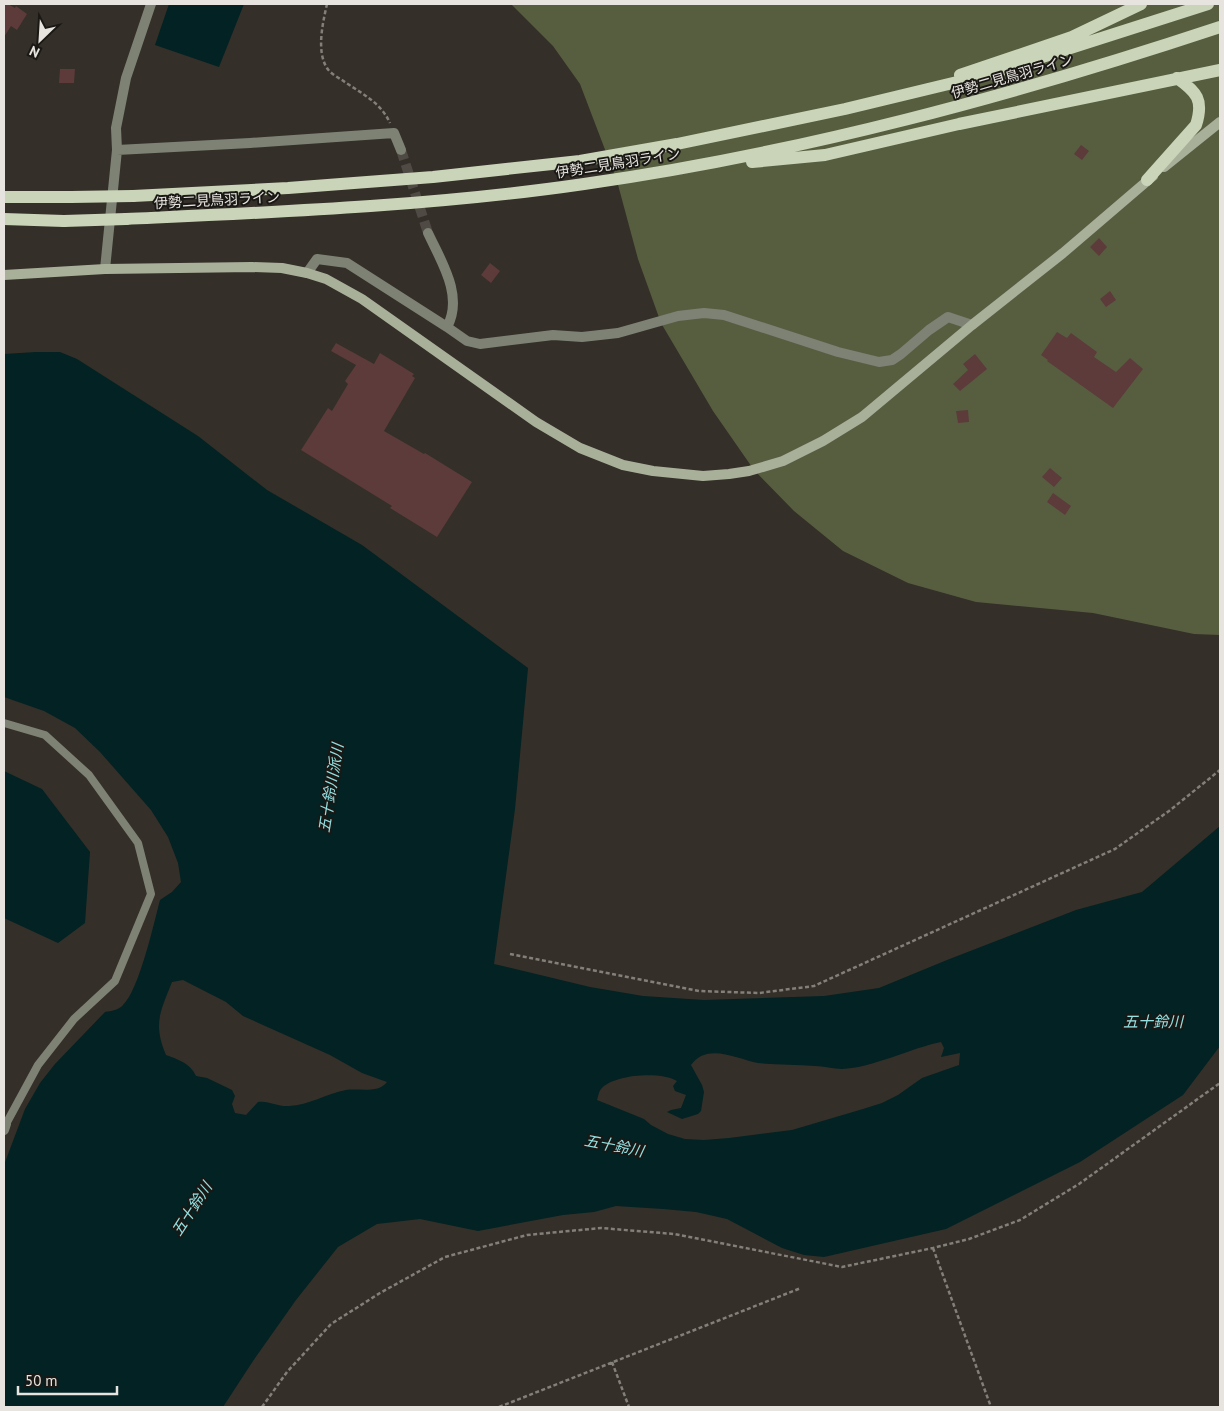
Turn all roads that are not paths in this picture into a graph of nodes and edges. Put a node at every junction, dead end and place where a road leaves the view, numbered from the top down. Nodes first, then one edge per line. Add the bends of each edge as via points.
1 (151, 4) edge
2 (1141, 4) edge
3 (1208, 4) edge
4 (1220, 27) edge
5 (1220, 70) edge
6 (1177, 78) junction
7 (916, 92) junction
8 (1220, 122) edge
9 (1209, 132) junction
10 (1220, 132) edge
11 (116, 150) junction
12 (401, 150) tunnel mouth
13 (682, 168) junction
14 (1147, 180) junction
15 (4, 196) edge
16 (4, 219) edge
17 (428, 232) tunnel mouth
18 (105, 269) junction
19 (306, 273) junction
20 (4, 275) edge
21 (972, 325) junction
22 (447, 327) junction
23 (4, 722) edge
24 (4, 1126) edge

1 - 11 street via 126,78 116,128
2 - 7 main road via 1072,37
3 - 7 main road, 伊勢二見鳥羽ライン via 986,75
4 - 13 main road, 伊勢二見鳥羽ライン via 1112,63 923,116 853,134
5 - 6 main road
6 - 13 main road via 825,155
6 - 14 main road via 1197,95 1199,117 1196,125
7 - 15 main road, 伊勢二見鳥羽ライン, bridge via 763,127 580,161 288,188 134,196
8 - 9 street
9 - 10 street
9 - 14 street
11 - 12 street via 394,134
11 - 18 street
13 - 16 main road, 伊勢二見鳥羽ライン, bridge via 582,184 433,201 126,220
14 - 21 street via 1063,253
17 - 22 street via 452,291 453,302
18 - 19 street via 252,267
18 - 20 street
19 - 21 street via 326,279 362,299 536,422 580,448 623,465 695,476 729,474 783,461 823,441 862,418
19 - 22 street via 317,259 348,263
21 - 22 street via 948,317 892,360 879,362 724,315 704,313 678,316 618,333 582,337 554,335 480,344 467,341
23 - 24 lane via 45,735 89,775 138,843 150,894 115,981 74,1019 38,1065

